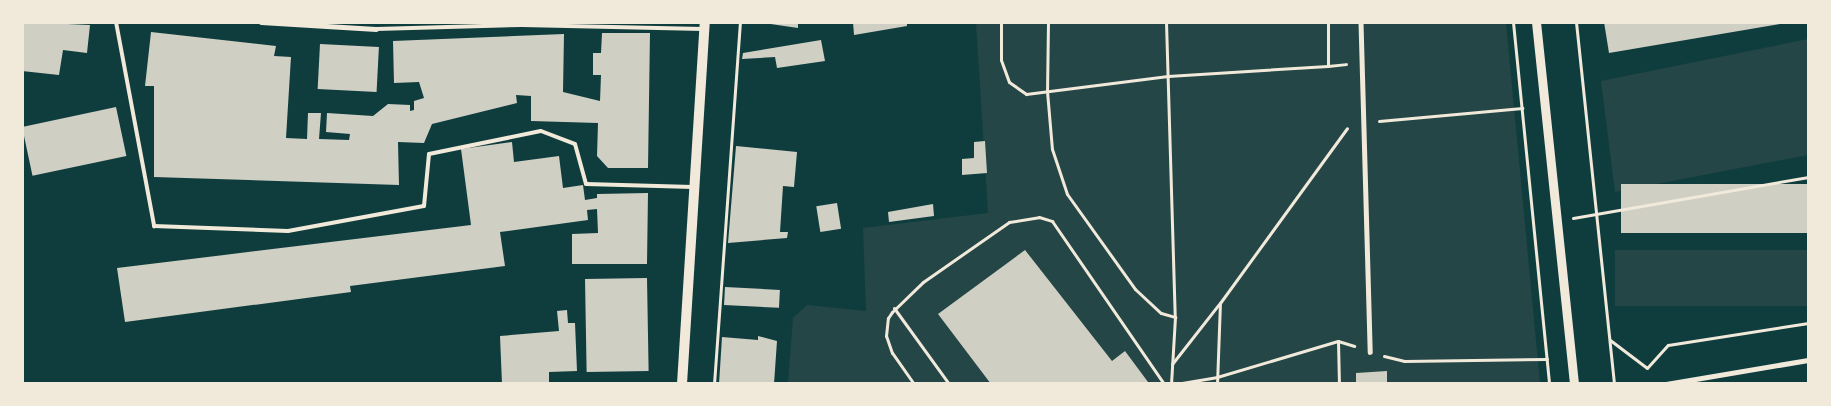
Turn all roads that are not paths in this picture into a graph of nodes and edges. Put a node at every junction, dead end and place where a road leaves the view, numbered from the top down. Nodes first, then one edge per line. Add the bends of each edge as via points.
1 (116, 22) edge
2 (261, 22) edge
3 (1361, 22) edge
4 (1536, 22) edge
5 (704, 26) edge
6 (376, 29) joint
7 (693, 187) junction
8 (1370, 352) road end
9 (1808, 360) edge
10 (682, 384) edge
11 (1574, 384) edge
12 (1666, 384) edge

1 - 7 lane via 154,226 288,231 424,206 429,154 541,131 574,144 586,184
2 - 6 street
3 - 8 street
4 - 11 street
5 - 6 lane via 522,25
5 - 7 main road
7 - 10 main road
9 - 12 street

